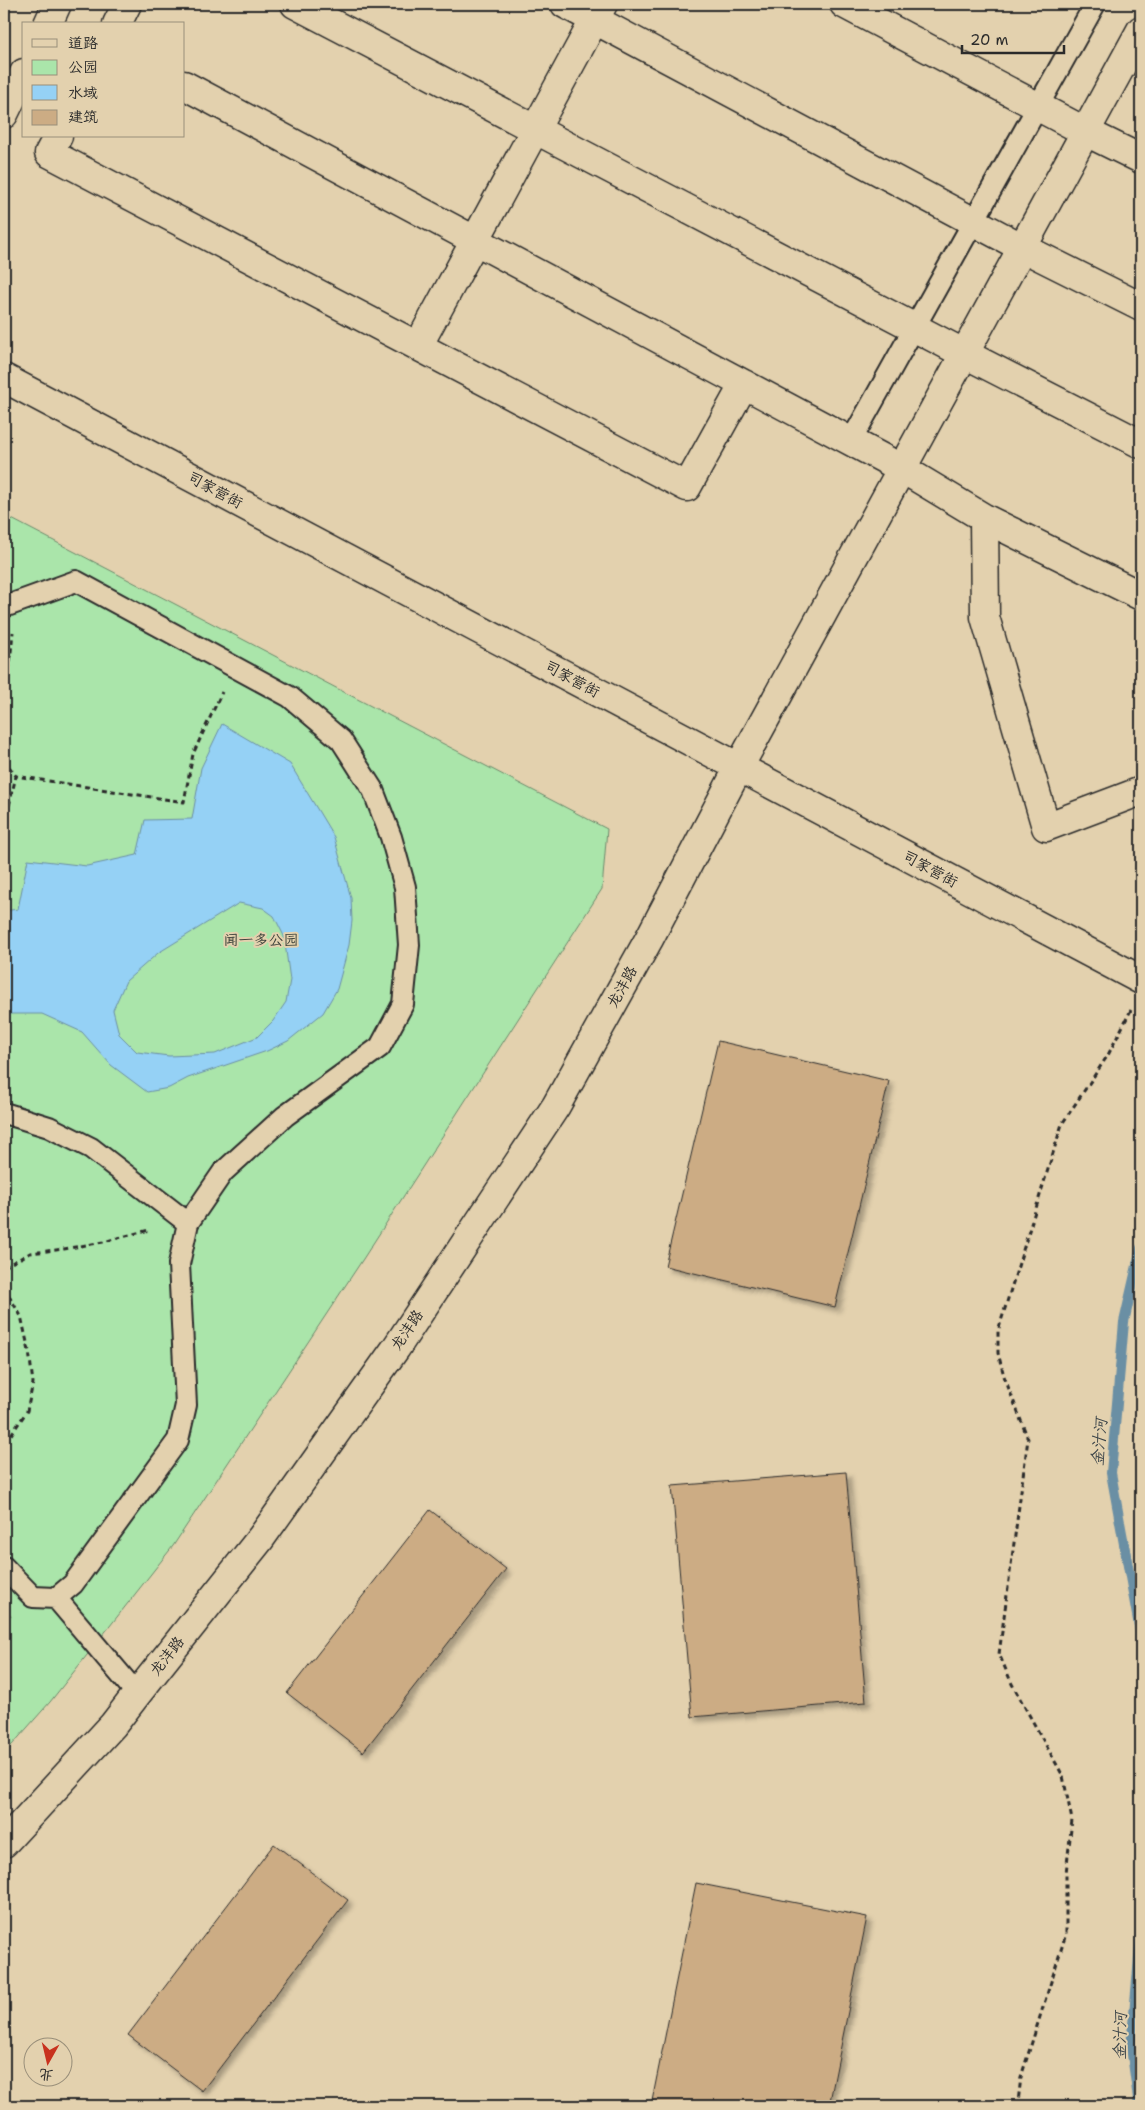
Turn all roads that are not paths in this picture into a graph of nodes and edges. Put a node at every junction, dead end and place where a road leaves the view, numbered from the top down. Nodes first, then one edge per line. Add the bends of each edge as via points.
1 (57, 4) edge
2 (127, 4) edge
3 (295, 4) edge
4 (565, 4) edge
5 (844, 4) edge
6 (1095, 4) edge
7 (599, 12) edge
8 (49, 22) edge
9 (118, 22) edge
10 (1141, 30) edge
11 (22, 77) edge
12 (185, 85) edge
13 (1037, 106) junction
14 (4, 114) edge
15 (536, 129) junction
16 (1086, 132) junction
17 (57, 138) edge
18 (1141, 159) edge
19 (973, 221) junction
20 (476, 240) junction
21 (1022, 248) junction
22 (1141, 307) edge
23 (914, 327) junction
24 (418, 346) junction
25 (965, 354) junction
26 (4, 378) edge
27 (744, 384) junction
28 (851, 441) junction
29 (1141, 444) edge
30 (901, 468) junction
31 (984, 518) junction
32 (1141, 596) edge
33 (9, 606) edge
34 (739, 768) junction
35 (1141, 791) edge
36 (1141, 980) edge
37 (4, 1113) edge
38 (188, 1223) junction
39 (4, 1567) edge
40 (56, 1598) junction
41 (137, 1694) junction
42 (4, 1843) edge

1 - 8 street
2 - 9 street
3 - 15 street
4 - 7 street
5 - 13 street
6 - 13 lane
7 - 15 street
7 - 19 street
10 - 16 street, 龙沣路
11 - 14 street
12 - 20 street
13 - 16 street
13 - 19 lane
15 - 20 street
15 - 23 street
16 - 18 street
16 - 21 street, 龙沣路
17 - 24 street via 49,153
19 - 21 street
19 - 23 lane
20 - 24 street
20 - 27 street
21 - 22 street
21 - 25 street, 龙沣路
23 - 25 street
23 - 28 lane
24 - 27 street via 687,487
25 - 29 street
25 - 30 street, 龙沣路
26 - 34 street, 司家营街
27 - 28 street
28 - 30 street
30 - 31 street
30 - 34 street, 龙沣路
31 - 32 street
31 - 35 street via 985,617 1046,827
33 - 38 lane via 76,581 290,697 341,740 373,790 391,837 405,887 409,946 403,1004 380,1047 284,1116 223,1172
34 - 36 street, 司家营街
34 - 41 street, 龙沣路 via 649,939 550,1114 396,1348 266,1530
37 - 38 lane via 49,1127 91,1148
38 - 40 lane via 180,1264 186,1405 178,1440 73,1584
39 - 40 lane via 33,1597
40 - 41 lane
41 - 42 street, 龙沣路 via 113,1725

